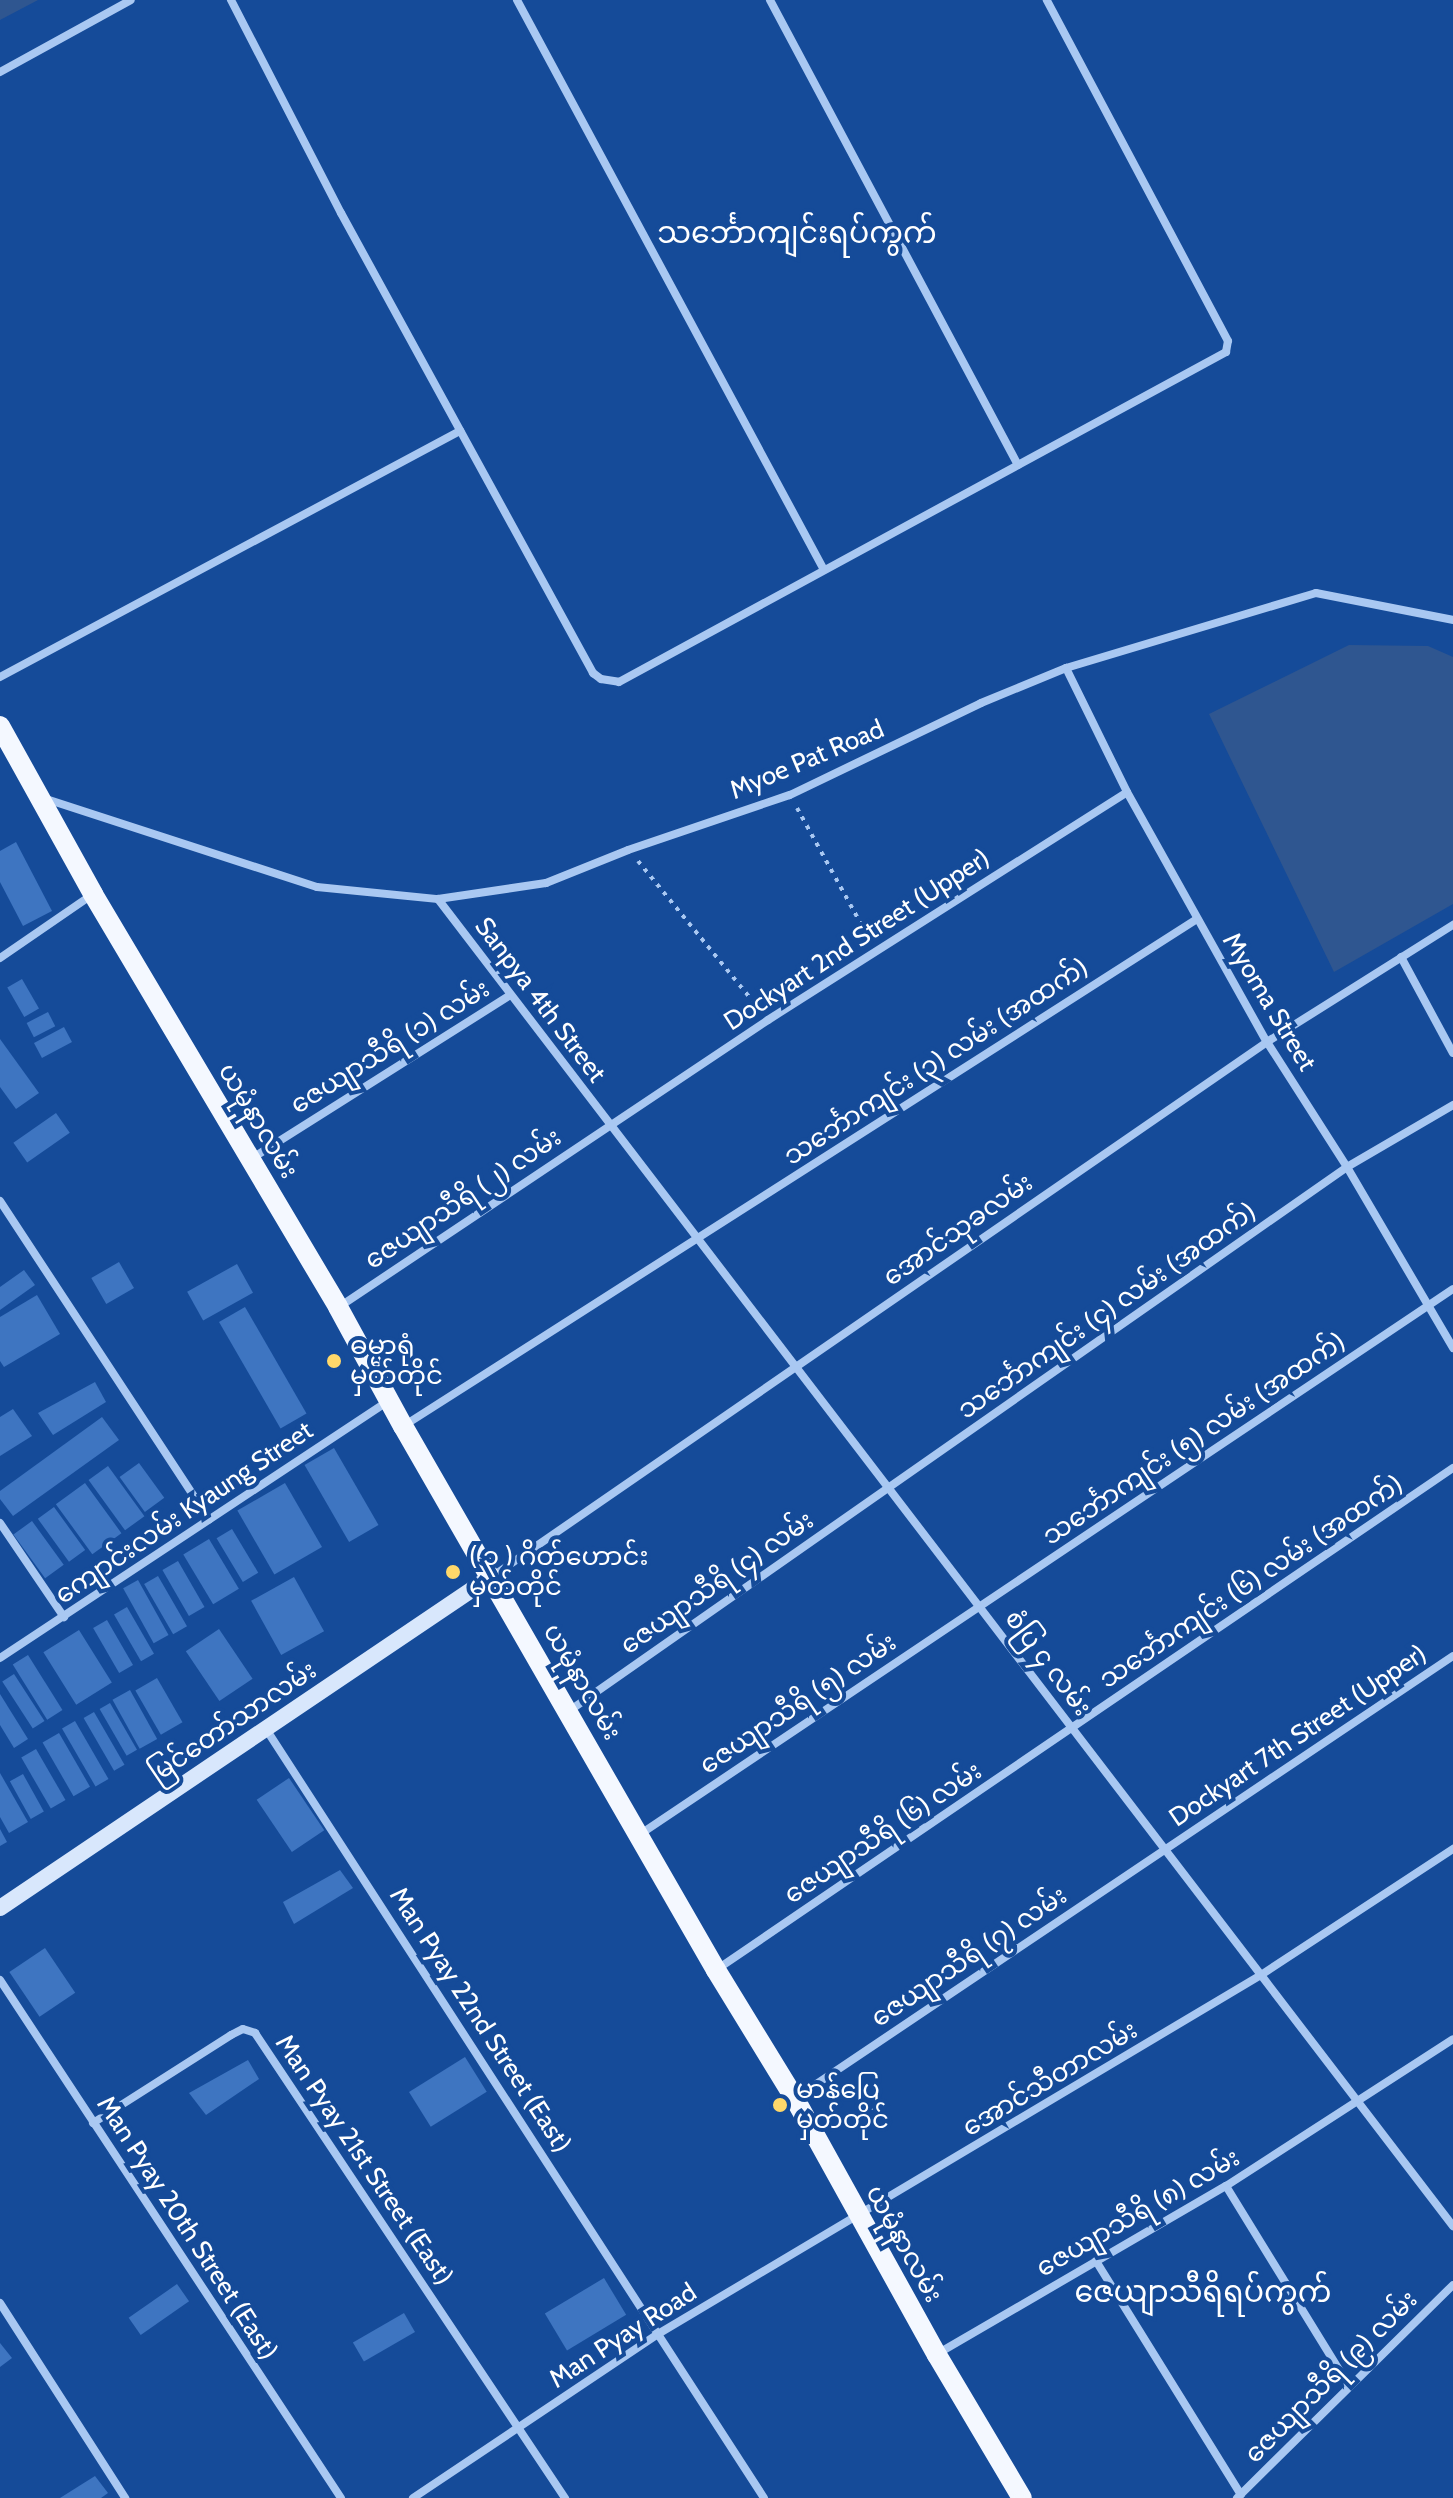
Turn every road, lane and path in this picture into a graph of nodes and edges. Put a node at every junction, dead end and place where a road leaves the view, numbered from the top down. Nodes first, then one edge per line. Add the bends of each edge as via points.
1 (131, 0) edge
2 (231, 0) edge
3 (517, 0) edge
4 (770, 0) edge
5 (1047, 0) edge
6 (0, 72) edge
7 (460, 431) junction
8 (1018, 465) junction
9 (824, 570) junction
10 (1453, 620) edge
11 (1066, 668) junction
12 (0, 677) edge
13 (1, 729) edge
14 (1127, 792) junction
15 (790, 795) junction
16 (43, 798) junction
17 (628, 850) junction
18 (93, 894) junction
19 (438, 899) junction
20 (1197, 919) junction
21 (1453, 925) edge
22 (877, 952) junction
23 (1401, 957) junction
24 (0, 958) edge
25 (510, 995) junction
26 (768, 1020) junction
27 (1267, 1042) junction
28 (1453, 1053) edge
29 (1453, 1105) edge
30 (611, 1125) junction
31 (250, 1159) junction
32 (1347, 1167) junction
33 (0, 1201) edge
34 (697, 1238) junction
35 (1453, 1289) edge
36 (1430, 1305) junction
37 (338, 1307) junction
38 (1453, 1348) edge
39 (796, 1367) junction
40 (389, 1401) junction
41 (403, 1426) junction
42 (1453, 1468) edge
43 (889, 1488) junction
44 (209, 1519) junction
45 (0, 1523) edge
46 (492, 1576) junction
47 (979, 1607) junction
48 (64, 1617) junction
49 (1453, 1656) edge
50 (0, 1658) edge
51 (568, 1712) junction
52 (1073, 1728) junction
53 (266, 1729) junction
54 (639, 1835) junction
55 (1165, 1849) junction
56 (1453, 1849) edge
57 (0, 1908) edge
58 (716, 1970) junction
59 (1261, 1975) junction
60 (0, 1980) edge
61 (1453, 2039) edge
62 (795, 2099) junction
63 (1359, 2103) junction
64 (93, 2123) junction
65 (1226, 2186) junction
66 (859, 2217) junction
67 (1453, 2226) edge
68 (1096, 2261) junction
69 (1453, 2285) edge
70 (0, 2303) edge
71 (658, 2334) junction
72 (937, 2355) junction
73 (1349, 2386) junction
74 (519, 2427) junction
75 (1239, 2496) edge
76 (125, 2498) edge
77 (341, 2498) edge
78 (413, 2498) edge
79 (565, 2498) edge
80 (764, 2498) edge
81 (1022, 2498) edge

1 - 6 street
2 - 7 street
3 - 9 street
4 - 8 street
5 - 8 street via 1229,347 1223,356
7 - 9 street via 601,679 619,682
7 - 12 street
8 - 9 street
10 - 11 street, Myoe Pat Road via 1316,593
11 - 14 street, Myoma Street
11 - 15 street, Myoe Pat Road
13 - 16 main road, ယမုံနာလမ်း
14 - 20 street, Myoma Street
14 - 22 street, Dockyart 2nd Street (Upper)
15 - 17 street, Myoe Pat Road
15 - 22 path
16 - 18 main road, ယမုံနာလမ်း
16 - 19 street, Myoe Pat Road via 317,887
17 - 19 street, Myoe Pat Road via 546,883
17 - 26 path
18 - 24 street
18 - 31 main road, ယမုံနာလမ်း
19 - 25 street, Sanpya 4th Street
20 - 27 street, Myoma Street
20 - 34 street, သင်္ဘောကျင်း (၃) လမ်း (အထက်)
21 - 23 street, အောင်သုခလမ်း
22 - 26 street, Dockyart 2nd Street (Upper)
23 - 27 street, အောင်သုခလမ်း
23 - 28 street
25 - 30 street, Sanpya 4th Street
25 - 31 street, ဇေယျာသီရိ (၁) လမ်း
26 - 30 street, Dockyart 2nd Street (Upper)
27 - 32 street, Myoma Street
27 - 39 street, အောင်သုခလမ်း
29 - 32 street, သင်္ဘောကျင်း (၄) လမ်း (အထက်)
30 - 34 street, စံပြ ၄ လမ်း
30 - 37 street, ဇေယျာသီရိ (၂) လမ်း
31 - 37 main road, ယမုံနာလမ်း
32 - 36 street, Myoma Street
32 - 43 street, သင်္ဘောကျင်း (၄) လမ်း (အထက်)
33 - 44 street
34 - 39 street, စံပြ ၄ လမ်း
34 - 41 street, သင်္ဘောကျင်း (၃) လမ်း (အထက်)
35 - 36 street, သင်္ဘောကျင်း (၅) လမ်း (အထက်)
36 - 38 street, Myoma Street
36 - 47 street, သင်္ဘောကျင်း (၅) လမ်း (အထက်)
37 - 40 main road, ယမုံနာလမ်း
39 - 43 street, စံပြ ၄ လမ်း
39 - 46 street, အောင်သုခလမ်း
40 - 41 main road, ယမုံနာလမ်း
40 - 44 street, ကျောင်းလမ်း Kyaung Street
41 - 46 main road, ယမုံနာလမ်း
42 - 52 street, သင်္ဘောကျင်း (၆) လမ်း (အထက်)
43 - 47 street, စံပြ ၄ လမ်း
43 - 51 street, ဇေယျာသီရိ (၄) လမ်း
44 - 48 street, ကျောင်းလမ်း Kyaung Street
45 - 48 street
46 - 51 main road, ယမုံနာလမ်း
46 - 53 main road, မြင်တော်သာလမ်း
47 - 52 street, စံပြ ၄ လမ်း
47 - 54 street, ဇေယျာသီရိ (၅) လမ်း
48 - 50 street, ကျောင်းလမ်း Kyaung Street
49 - 55 street, Dockyart 7th Street (Upper)
51 - 54 main road, ယမုံနာလမ်း
52 - 55 street, စံပြ ၄ လမ်း
52 - 58 street, ဇေယျာသီရိ (၆) လမ်း
53 - 57 main road, မြင်တော်သာလမ်း
53 - 71 street, Man Pyay 22nd Street (East)
54 - 58 main road, ယမုံနာလမ်း
55 - 59 street, စံပြ ၄ လမ်း
55 - 62 street, ဇေယျာသီရိ (၇) လမ်း
56 - 59 street, အောင်သီတာလမ်း
58 - 62 main road, ယမုံနာလမ်း
59 - 63 street, စံပြ ၄ လမ်း
59 - 66 street, အောင်သီတာလမ်း
60 - 64 street, Man Pyay 20th Street (East)
61 - 63 street, ဇေယျာသီရိ (၈) လမ်း
62 - 66 main road, ယမုံနာလမ်း
63 - 65 street, ဇေယျာသီရိ (၈) လမ်း
63 - 67 street, စံပြ ၄ လမ်း
64 - 74 street, Man Pyay 21st Street (East) via 231,2035 243,2029 255,2033
64 - 77 street, Man Pyay 20th Street (East)
65 - 68 street, ဇေယျာသီရိ (၈) လမ်း
65 - 73 street
66 - 71 street, Man Pyay Road
66 - 72 main road, ယမုံနာလမ်း
68 - 72 street, ဇေယျာသီရိ (၈) လမ်း
68 - 75 street
69 - 73 street, ဇေယျာသီရိ (၉) လမ်း
70 - 76 street
71 - 74 street, Man Pyay Road
71 - 80 street, Man Pyay 22nd Street (East)
72 - 81 main road, ယမုံနာလမ်း
73 - 75 street, ဇေယျာသီရိ (၉) လမ်း
74 - 78 street, Man Pyay Road
74 - 79 street

